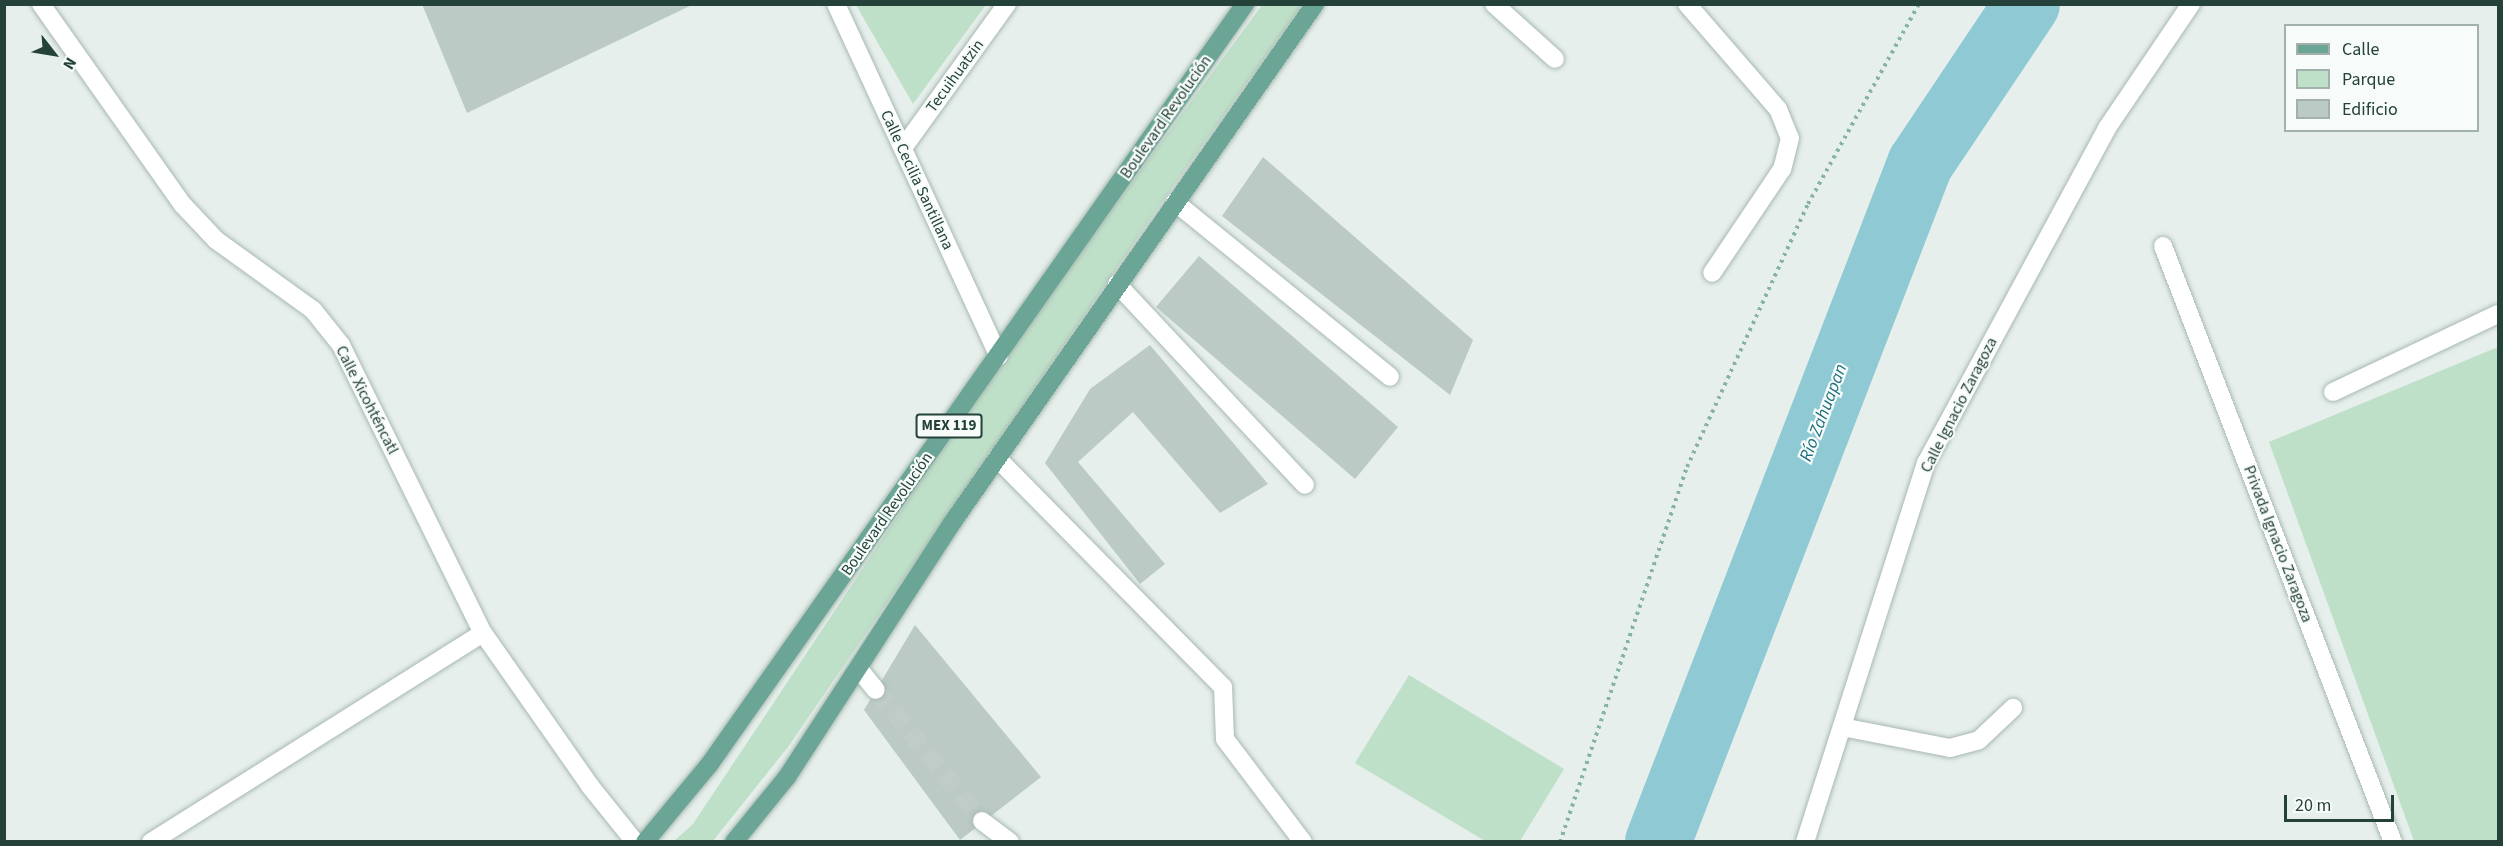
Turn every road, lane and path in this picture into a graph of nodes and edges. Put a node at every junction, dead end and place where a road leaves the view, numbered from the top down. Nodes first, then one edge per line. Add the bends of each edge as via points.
1 (41, 4) edge
2 (836, 4) edge
3 (1007, 4) edge
4 (1245, 4) edge
5 (1315, 4) edge
6 (1494, 4) edge
7 (1687, 4) edge
8 (1919, 4) edge
9 (2192, 4) edge
10 (1554, 59) dead end
11 (903, 148) junction
12 (1175, 202) junction
13 (2163, 246) dead end
14 (1712, 273) dead end
15 (1117, 284) junction
16 (2499, 314) edge
17 (999, 356) junction
18 (1390, 377) dead end
19 (2333, 392) dead end
20 (997, 458) junction
21 (1305, 485) dead end
22 (483, 633) junction
23 (858, 668) junction
24 (876, 690) tunnel mouth
25 (2013, 708) dead end
26 (1842, 727) junction
27 (982, 821) tunnel mouth
28 (151, 842) edge
29 (636, 842) edge
30 (645, 842) edge
31 (734, 842) edge
32 (1010, 842) edge
33 (1303, 842) edge
34 (1560, 842) edge
35 (1806, 842) edge
36 (2392, 842) edge

1 - 22 street, Calle Xicohténcatl via 183,205 216,240 313,310 341,345
2 - 11 street, Calle Cecilia Santillana
3 - 11 street, Tecuihuatzin
4 - 17 main road, Boulevard Revolución / MEX 119
5 - 12 main road, MEX 119
6 - 10 street
7 - 14 street via 1778,109 1790,138 1782,169
8 - 34 path via 1808,204 1688,467
9 - 26 street, Calle Ignacio Zaragoza via 2107,128 1926,463
11 - 17 street, Calle Cecilia Santillana
12 - 15 main road, MEX 119
12 - 18 street
13 - 36 street, Privada Ignacio Zaragoza
15 - 20 main road, MEX 119
15 - 21 street
16 - 19 street
17 - 30 main road, Boulevard Revolución / MEX 119 via 709,765
20 - 23 main road, MEX 119
20 - 33 street via 1223,687 1226,740
22 - 28 street
22 - 29 street, Calle Xicohténcatl via 590,786
23 - 24 street
23 - 31 main road, MEX 119 via 787,777
25 - 26 street via 1979,740 1950,748
26 - 35 street, Calle Ignacio Zaragoza
27 - 32 street

